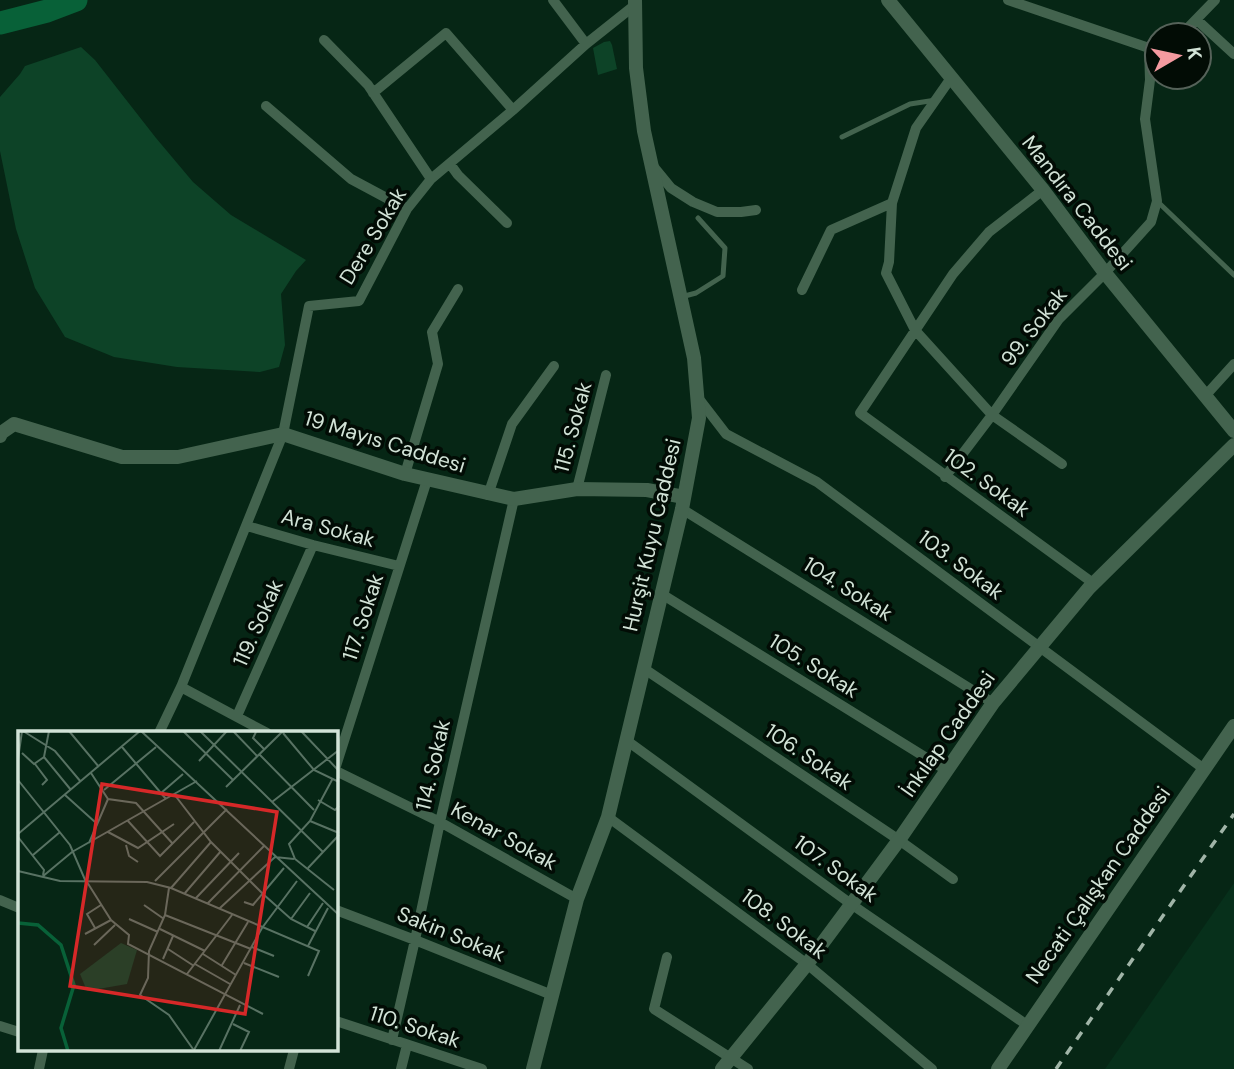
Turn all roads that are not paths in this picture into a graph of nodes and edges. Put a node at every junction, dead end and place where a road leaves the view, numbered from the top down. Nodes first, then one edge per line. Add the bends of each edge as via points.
1 (552, 0) edge
2 (888, 0) edge
3 (1008, 0) edge
4 (1215, 0) edge
5 (635, 2) edge
6 (1197, 20) joint
7 (324, 40) dead end
8 (586, 44) junction
9 (1143, 44) edge
10 (1234, 54) edge
11 (951, 78) junction
12 (1149, 91) edge
13 (373, 93) junction
14 (937, 99) junction
15 (266, 106) dead end
16 (513, 110) junction
17 (842, 137) dead end
18 (450, 163) junction
19 (652, 164) junction
20 (431, 179) junction
21 (1043, 190) junction
22 (1157, 201) junction
23 (892, 203) junction
24 (407, 209) junction
25 (757, 210) dead end
26 (698, 218) dead end
27 (508, 223) dead end
28 (1105, 273) junction
29 (1234, 275) edge
30 (458, 289) dead end
31 (802, 290) dead end
32 (681, 297) junction
33 (915, 330) junction
34 (1234, 363) edge
35 (554, 366) dead end
36 (606, 375) dead end
37 (696, 395) junction
38 (1206, 396) junction
39 (992, 415) junction
40 (1234, 431) edge
41 (283, 434) junction
42 (0, 436) edge
43 (1234, 445) edge
44 (1062, 464) dead end
45 (405, 474) junction
46 (945, 477) junction
47 (427, 480) junction
48 (577, 489) junction
49 (488, 495) junction
50 (514, 499) junction
51 (683, 503) junction
52 (247, 526) junction
53 (313, 545) junction
54 (399, 566) junction
55 (1093, 583) junction
56 (660, 593) junction
57 (1040, 647) junction
58 (643, 668) junction
59 (181, 687) junction
60 (993, 703) junction
61 (237, 716) junction
62 (1234, 726) edge
63 (250, 729) edge
64 (160, 731) edge
65 (626, 740) junction
66 (338, 762) edge
67 (338, 769) edge
68 (1204, 769) junction
69 (946, 770) junction
70 (608, 817) junction
71 (440, 822) junction
72 (899, 840) junction
73 (953, 879) dead end
74 (577, 899) junction
75 (0, 900) edge
76 (851, 904) junction
77 (18, 908) edge
78 (338, 911) edge
79 (415, 940) junction
80 (667, 957) dead end
81 (807, 964) junction
82 (552, 995) junction
83 (338, 1022) edge
84 (1027, 1025) junction
85 (0, 1026) edge
86 (18, 1032) edge
87 (392, 1040) junction
88 (407, 1045) junction
89 (293, 1052) edge
90 (726, 1064) edge
91 (289, 1069) edge
92 (401, 1069) edge
93 (482, 1069) edge
94 (533, 1069) edge
95 (748, 1069) edge
96 (932, 1069) edge
97 (998, 1069) edge

1 - 8 street
2 - 11 street, Mandıra Caddesi
3 - 9 street
4 - 6 street
5 - 8 street, Dere Sokak
5 - 19 street, Hurşit Kuyu Caddesi via 636,68
6 - 10 street
7 - 13 street
8 - 16 street, Dere Sokak
11 - 14 street
11 - 21 street, Mandıra Caddesi
12 - 22 street via 1145,119
13 - 16 street via 446,33
13 - 20 street
14 - 17 lane via 911,104
14 - 23 street via 916,128
15 - 24 street via 351,179
16 - 18 street, Dere Sokak
18 - 20 street, Dere Sokak
18 - 27 street
19 - 25 street via 671,188 694,202 717,212
19 - 32 street, Hurşit Kuyu Caddesi
20 - 24 street, Dere Sokak
21 - 28 street, Mandıra Caddesi
21 - 33 street via 989,232
22 - 28 street, 99. Sokak via 1151,222
22 - 29 lane
23 - 31 street via 831,230
23 - 33 street via 886,273
24 - 41 street, Dere Sokak via 359,301 309,306
26 - 32 lane via 725,248 723,276
28 - 38 street, Mandıra Caddesi
28 - 39 street, 99. Sokak via 1059,319
30 - 45 street via 432,332 438,364
32 - 37 street, Hurşit Kuyu Caddesi via 694,358
33 - 39 street
33 - 46 street, 102. Sokak via 860,413
34 - 38 street
35 - 49 street via 512,424
36 - 48 street, 115. Sokak
37 - 51 street, Hurşit Kuyu Caddesi via 699,418
37 - 57 street, 103. Sokak via 726,434 817,482
38 - 40 street, Mandıra Caddesi
39 - 44 street
39 - 46 street, 99. Sokak
41 - 42 street, 19 Mayıs Caddesi via 178,457 122,457 14,424
41 - 45 street, 19 Mayıs Caddesi
41 - 52 street, Dere Sokak
43 - 55 street, İnkılap Caddesi
45 - 47 street, 19 Mayıs Caddesi
46 - 55 street, 102. Sokak
47 - 49 street, 19 Mayıs Caddesi
47 - 54 street, 117. Sokak
48 - 50 street, 19 Mayıs Caddesi
48 - 51 street, 19 Mayıs Caddesi via 647,490
49 - 50 street, 19 Mayıs Caddesi
50 - 71 street, 114. Sokak
51 - 56 street, Hurşit Kuyu Caddesi
51 - 60 street, 104. Sokak
52 - 53 street, Ara Sokak
52 - 59 street, Dere Sokak
53 - 54 street, Ara Sokak
53 - 61 street, 119. Sokak
54 - 66 street, 117. Sokak
55 - 57 street, İnkılap Caddesi
56 - 58 street, Hurşit Kuyu Caddesi
56 - 69 street, 105. Sokak
57 - 60 street, İnkılap Caddesi
57 - 68 street, 103. Sokak
58 - 65 street, Hurşit Kuyu Caddesi
58 - 72 street, 106. Sokak
59 - 61 street
59 - 64 street, Dere Sokak
60 - 69 street, İnkılap Caddesi
61 - 63 street
62 - 68 street, Necati Çalışkan Caddesi
65 - 70 street, Hurşit Kuyu Caddesi
65 - 76 street, 107. Sokak
67 - 71 street, Kenar Sokak
68 - 84 street, Necati Çalışkan Caddesi
69 - 72 street, İnkılap Caddesi
70 - 74 street, Hurşit Kuyu Caddesi
70 - 81 street, 108. Sokak
71 - 74 street, Kenar Sokak
71 - 79 street, 114. Sokak
72 - 73 street, 106. Sokak
72 - 76 street, İnkılap Caddesi
74 - 82 street, Hurşit Kuyu Caddesi
75 - 77 street
76 - 81 street, İnkılap Caddesi
76 - 84 street, 107. Sokak
78 - 79 street, Sakin Sokak
79 - 82 street, Sakin Sokak
79 - 87 street, 114. Sokak
80 - 90 street via 654,1009
81 - 90 street, İnkılap Caddesi
81 - 96 street, 108. Sokak
82 - 94 street, Hurşit Kuyu Caddesi
83 - 87 street, 110. Sokak
84 - 97 street, Necati Çalışkan Caddesi
85 - 86 street
87 - 88 street, 110. Sokak
88 - 92 street
88 - 93 street, 110. Sokak
89 - 91 street
90 - 95 street

